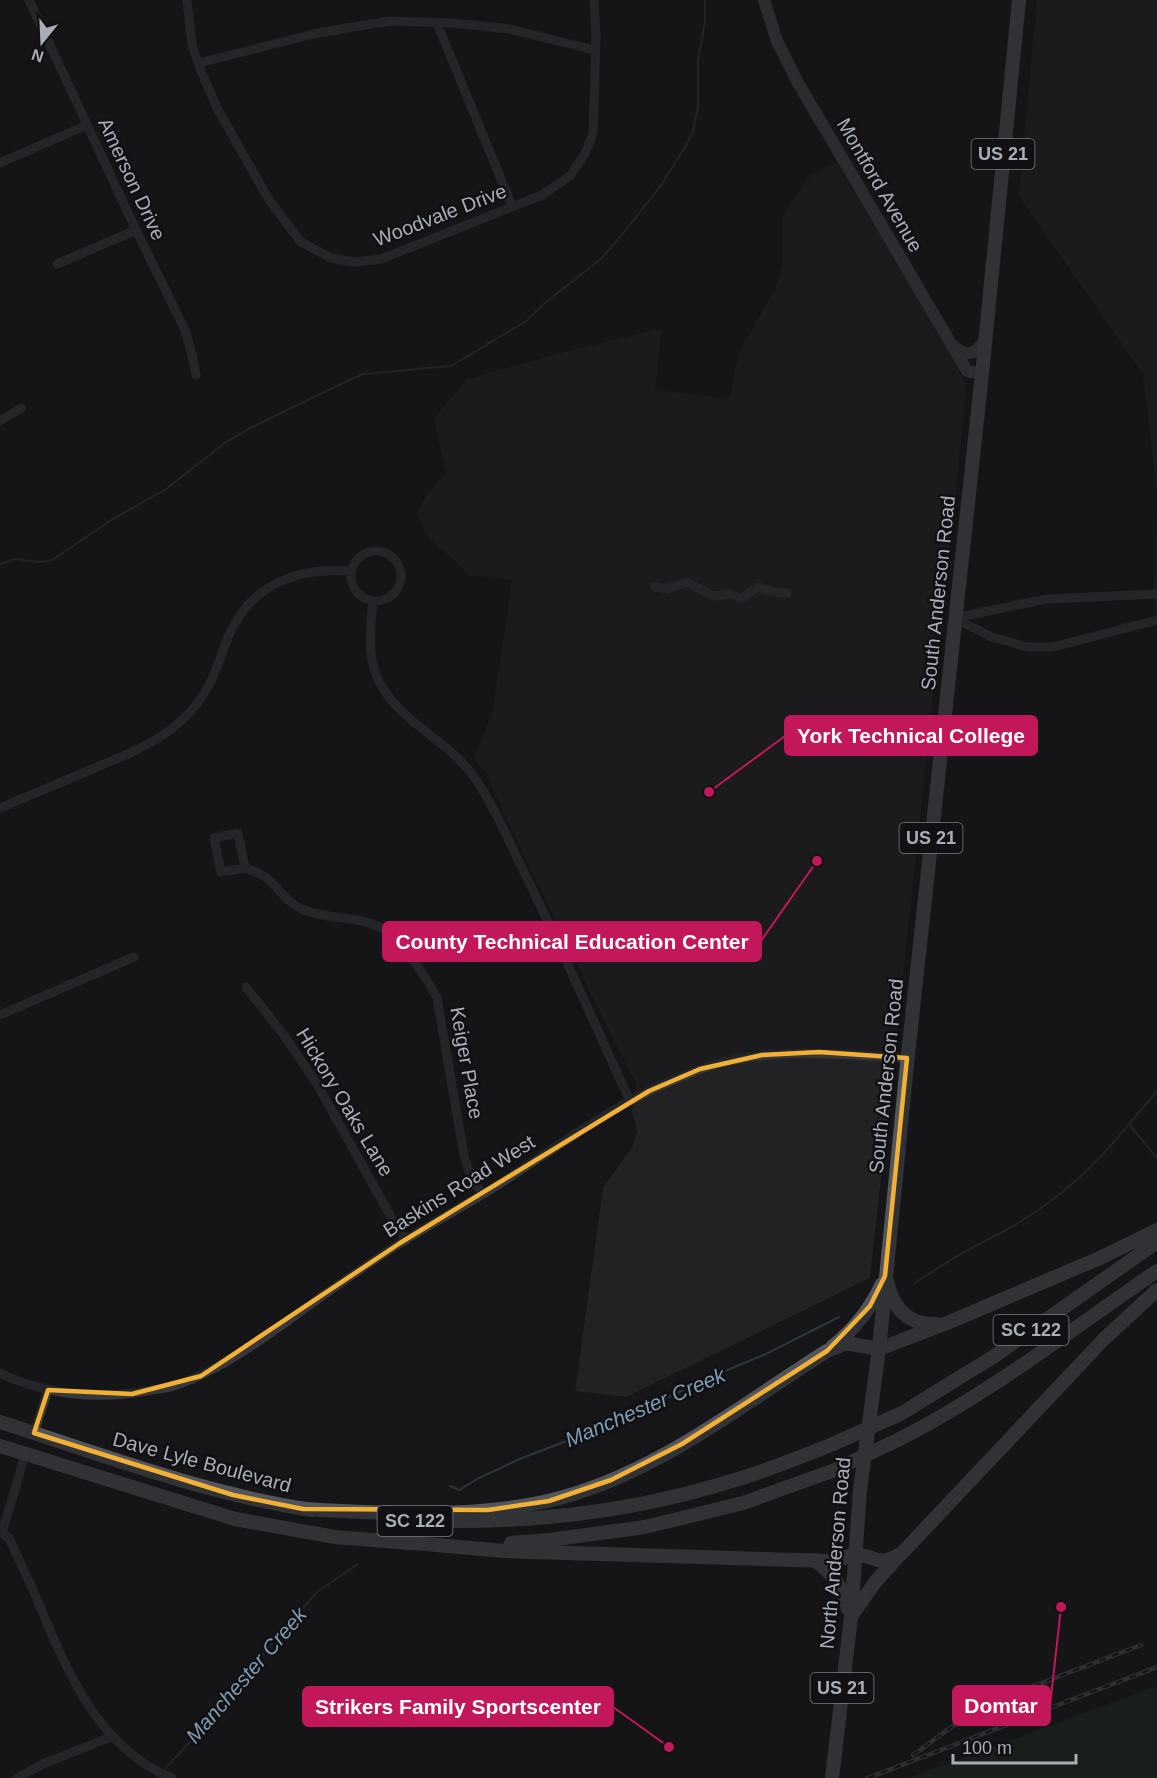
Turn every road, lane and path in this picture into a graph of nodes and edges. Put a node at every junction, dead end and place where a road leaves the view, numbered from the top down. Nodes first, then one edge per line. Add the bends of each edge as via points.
1 (29, 0) edge
2 (187, 0) edge
3 (594, 0) edge
4 (764, 0) edge
5 (1019, 0) edge
6 (437, 22) junction
7 (595, 50) junction
8 (199, 63) junction
9 (87, 125) junction
10 (0, 163) edge
11 (512, 206) junction
12 (136, 230) junction
13 (57, 264) dead end
14 (984, 341) junction
15 (952, 346) junction
16 (982, 374) junction
17 (196, 375) dead end
18 (21, 408) dead end
19 (0, 421) edge
20 (351, 571) junction
21 (655, 587) dead end
22 (786, 593) dead end
23 (1157, 594) edge
24 (373, 601) junction
25 (954, 618) junction
26 (1157, 620) edge
27 (0, 808) edge
28 (245, 868) junction
29 (134, 957) dead end
30 (246, 987) dead end
31 (0, 1015) edge
32 (907, 1058) junction
33 (630, 1101) junction
34 (482, 1194) junction
35 (1157, 1230) edge
36 (406, 1239) junction
37 (1157, 1242) edge
38 (1157, 1271) edge
39 (885, 1276) junction
40 (1157, 1290) edge
41 (947, 1323) junction
42 (879, 1349) junction
43 (827, 1351) junction
44 (0, 1373) edge
45 (48, 1390) junction
46 (0, 1422) edge
47 (34, 1433) junction
48 (866, 1440) joint
49 (0, 1446) edge
50 (25, 1455) junction
51 (303, 1509) junction
52 (1, 1534) edge
53 (403, 1542) junction
54 (902, 1553) junction
55 (856, 1555) junction
56 (812, 1559) junction
57 (851, 1617) junction
58 (111, 1737) junction
59 (17, 1778) edge
60 (172, 1778) edge
61 (832, 1778) edge

1 - 9 street, Amerson Drive
2 - 8 street, Woodvale Drive via 192,45
3 - 7 street, Woodvale Drive
4 - 15 street, Montford Avenue via 777,41 797,81
5 - 14 main road, South Anderson Road / US 21
6 - 7 street via 509,29
6 - 8 street via 389,21 318,33
6 - 11 street
7 - 11 street, Woodvale Drive via 593,133 585,154 570,176 542,195
8 - 11 street, Woodvale Drive via 217,108 269,201 301,242 331,258 355,262 381,259
9 - 10 street
9 - 12 street, Amerson Drive
12 - 13 street
12 - 17 street, Amerson Drive via 185,330
14 - 15 street via 970,353
14 - 16 main road, South Anderson Road / US 21
15 - 16 street, Montford Avenue via 967,370
16 - 25 main road, South Anderson Road / US 21
18 - 19 street
20 - 24 street via 353,587
20 - 24 street via 359,557 373,551 395,560 399,584 389,597
20 - 27 street via 301,573 269,588 240,615 206,692 179,724 129,754
21 - 22 street via 668,589 687,582 711,595 742,598 758,588
23 - 25 street via 1047,599
24 - 33 street via 370,648 380,685 402,711 465,765 485,794
25 - 26 street via 992,637 1027,648 1053,647
25 - 32 main road, South Anderson Road / US 21
28 - 28 street, Keiger Place via 238,833 214,838 221,872
28 - 34 street, Keiger Place via 270,880 295,906 377,926 404,946 437,998 464,1155
29 - 31 street
30 - 36 street, Hickory Oaks Lane via 317,1083
32 - 33 street, Baskins Road West via 819,1052 762,1055 700,1069
32 - 39 main road, South Anderson Road / US 21
33 - 34 street, Baskins Road West
34 - 36 street, Baskins Road West
35 - 41 main road
36 - 45 street, Baskins Road West via 201,1376 175,1386 132,1394 94,1396
37 - 51 main road, Dave Lyle Boulevard / SC 122, bridge via 993,1357 902,1413 783,1464 726,1483 645,1503 507,1520 378,1518
38 - 53 main road, SC 122, bridge via 940,1418 832,1471 742,1503 645,1527 516,1543
39 - 41 main road via 894,1302 908,1318 927,1324
39 - 42 main road, South Anderson Road / US 21
39 - 43 main road via 855,1326
40 - 54 main road via 1104,1339
41 - 42 main road
42 - 43 main road via 844,1344
42 - 48 main road, South Anderson Road / US 21
43 - 51 main road via 651,1462 573,1494 528,1505 464,1512
44 - 45 street, Baskins Road West
45 - 47 street
46 - 47 main road, Dave Lyle Boulevard / SC 122
47 - 51 main road, Dave Lyle Boulevard / SC 122 via 233,1495
48 - 55 main road, North Anderson Road / US 21
49 - 50 main road, SC 122
50 - 52 street
50 - 53 main road, SC 122 via 235,1520 336,1537
52 - 58 street via 9,1538 88,1707
53 - 56 main road via 504,1551
54 - 55 main road via 882,1561
54 - 57 main road
55 - 56 main road via 835,1561
55 - 57 main road, North Anderson Road / US 21
56 - 57 main road via 829,1571 839,1585
57 - 61 main road, North Anderson Road / US 21
58 - 59 street
58 - 60 street via 138,1759

